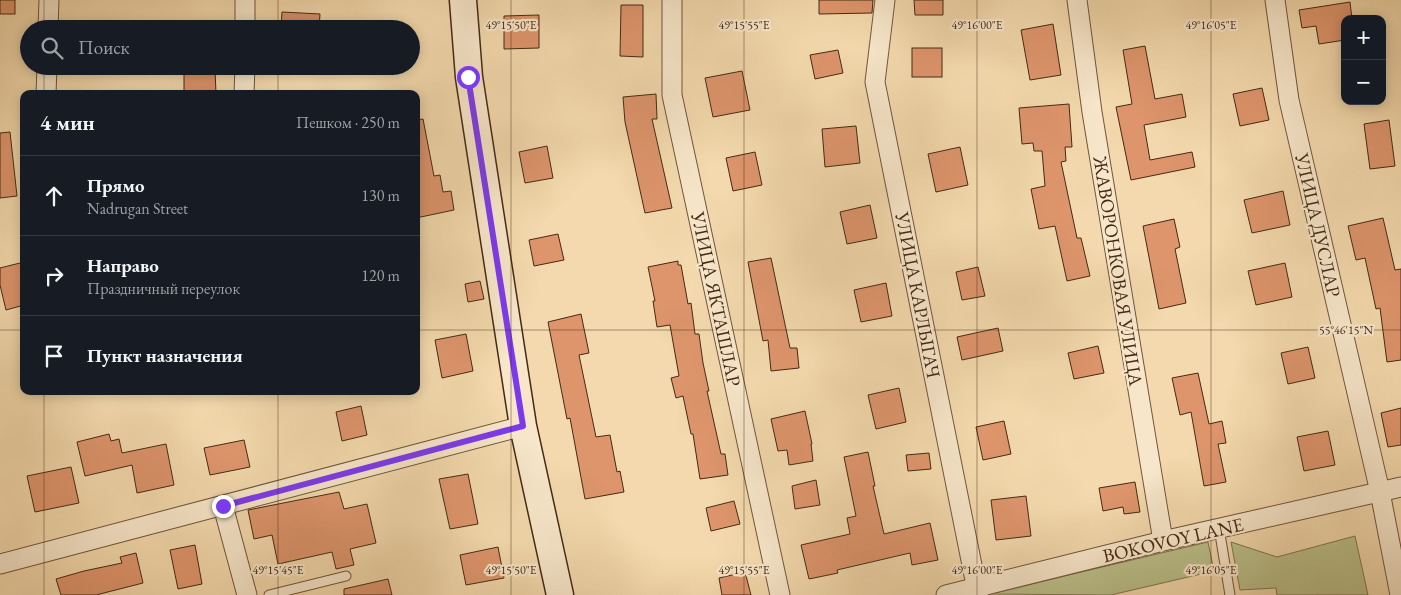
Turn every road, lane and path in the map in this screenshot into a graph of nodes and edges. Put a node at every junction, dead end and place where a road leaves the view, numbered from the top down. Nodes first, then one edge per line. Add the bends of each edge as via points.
1 (49, 0) edge
2 (245, 0) edge
3 (464, 0) edge
4 (672, 0) edge
5 (885, 0) edge
6 (1077, 0) edge
7 (1275, 0) edge
8 (48, 20) edge
9 (245, 20) edge
10 (47, 75) edge
11 (245, 75) edge
12 (46, 90) edge
13 (244, 90) edge
14 (523, 426) junction
15 (1401, 487) edge
16 (1380, 492) junction
17 (223, 506) junction
18 (1219, 528) junction
19 (1163, 541) junction
20 (0, 564) edge
21 (346, 576) dead end
22 (977, 592) edge
23 (247, 595) edge
24 (269, 595) edge
25 (560, 595) edge
26 (780, 595) edge
27 (946, 595) edge
28 (1230, 595) edge
29 (1400, 595) edge

1 - 8 street
2 - 9 street
3 - 14 street via 468,77
4 - 26 street, УЛИЦА ЯКТАШЛАР via 672,95
5 - 22 street, УЛИЦА КАРЛЫГАЧ via 875,82
6 - 19 street, ЖАВОРОНКОВАЯ УЛИЦА via 1092,112
7 - 16 street, УЛИЦА ДУСЛАР via 1289,100
10 - 12 street
11 - 13 street
14 - 17 street
14 - 25 street
15 - 16 street, BOKOVOY LANE
16 - 18 street, BOKOVOY LANE
16 - 29 street, УЛИЦА ДУСЛАР
17 - 20 street
17 - 23 street
18 - 19 street, BOKOVOY LANE
18 - 28 lane
19 - 22 street, BOKOVOY LANE
21 - 24 lane
22 - 27 street, BOKOVOY LANE

